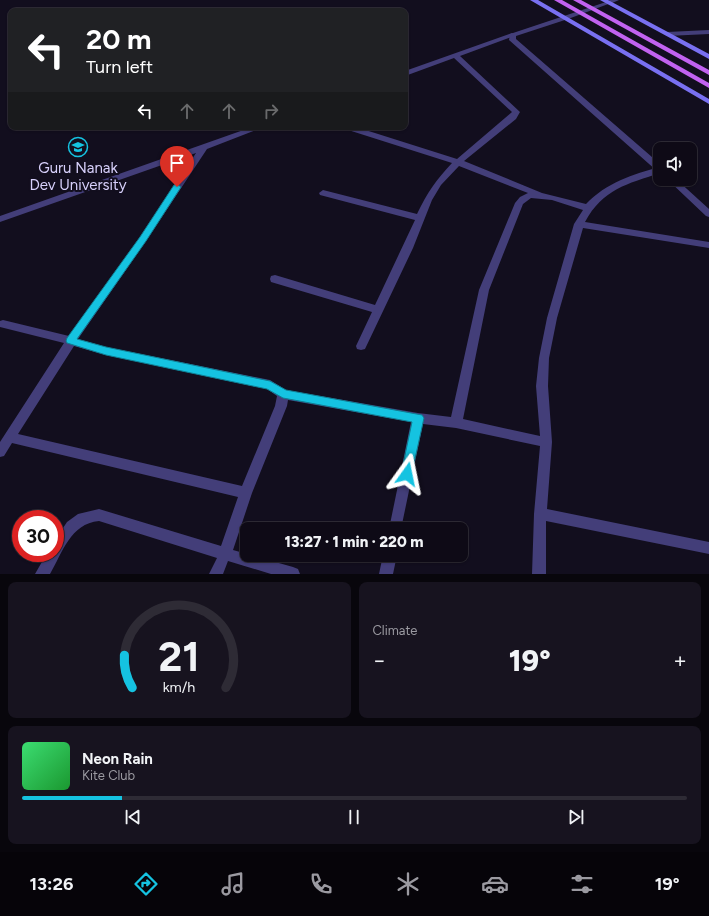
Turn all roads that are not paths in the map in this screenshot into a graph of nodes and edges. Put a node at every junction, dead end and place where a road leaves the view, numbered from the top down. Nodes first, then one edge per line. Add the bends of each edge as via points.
1 (534, 0) edge
2 (557, 0) edge
3 (576, 0) edge
4 (616, 0) edge
5 (606, 1) edge
6 (592, 9) junction
7 (580, 13) junction
8 (566, 18) junction
9 (709, 32) edge
10 (667, 34) junction
11 (512, 35) junction
12 (709, 38) edge
13 (676, 39) junction
14 (455, 56) junction
15 (709, 57) edge
16 (408, 73) edge
17 (709, 73) edge
18 (709, 86) edge
19 (709, 102) edge
20 (252, 130) edge
21 (357, 130) edge
22 (203, 148) junction
23 (458, 162) junction
24 (653, 164) edge
25 (653, 172) edge
26 (679, 186) edge
27 (324, 193) dead end
28 (542, 196) junction
29 (588, 208) junction
30 (709, 214) edge
31 (420, 218) junction
32 (0, 219) edge
33 (579, 224) junction
34 (709, 245) edge
35 (275, 279) dead end
36 (378, 310) junction
37 (3, 324) dead end
38 (71, 341) junction
39 (361, 346) dead end
40 (283, 394) junction
41 (418, 418) junction
42 (456, 423) junction
43 (10, 437) junction
44 (546, 442) junction
45 (0, 452) edge
46 (246, 493) junction
47 (540, 514) junction
48 (396, 522) edge
49 (64, 537) edge
50 (709, 548) edge
51 (225, 554) junction
52 (49, 562) edge
53 (389, 562) edge
54 (42, 574) edge
55 (216, 574) edge
56 (293, 574) edge
57 (386, 574) edge
58 (539, 574) edge

1 - 8 main road
2 - 7 main road
3 - 6 main road
4 - 5 street
5 - 6 street
5 - 10 main road
6 - 7 street
6 - 17 main road
7 - 8 street
7 - 18 main road
8 - 11 street
8 - 19 main road
9 - 10 street
10 - 13 main road
11 - 14 street
11 - 24 street via 517,43
12 - 13 street
13 - 15 main road
14 - 16 street
14 - 23 street via 516,112
20 - 22 street
21 - 23 street
22 - 32 street
22 - 38 street
23 - 28 street
23 - 31 street via 438,183
25 - 29 street via 616,185 599,196
26 - 30 street
27 - 31 street
28 - 29 street
28 - 42 street via 532,195 519,202 493,264 479,310
29 - 33 street
31 - 36 street
33 - 34 street
33 - 44 street via 552,318 544,358 542,386
35 - 36 street
36 - 39 street
37 - 38 street
38 - 40 street via 106,351 270,385
38 - 43 street
40 - 41 street
40 - 46 street via 281,406
41 - 42 street
41 - 48 street
42 - 44 street
43 - 45 street
43 - 46 street
44 - 47 street
46 - 51 street
47 - 50 street
47 - 58 street
49 - 51 street via 78,520 88,515 99,515
51 - 55 street
51 - 56 street
52 - 54 street
53 - 57 street

